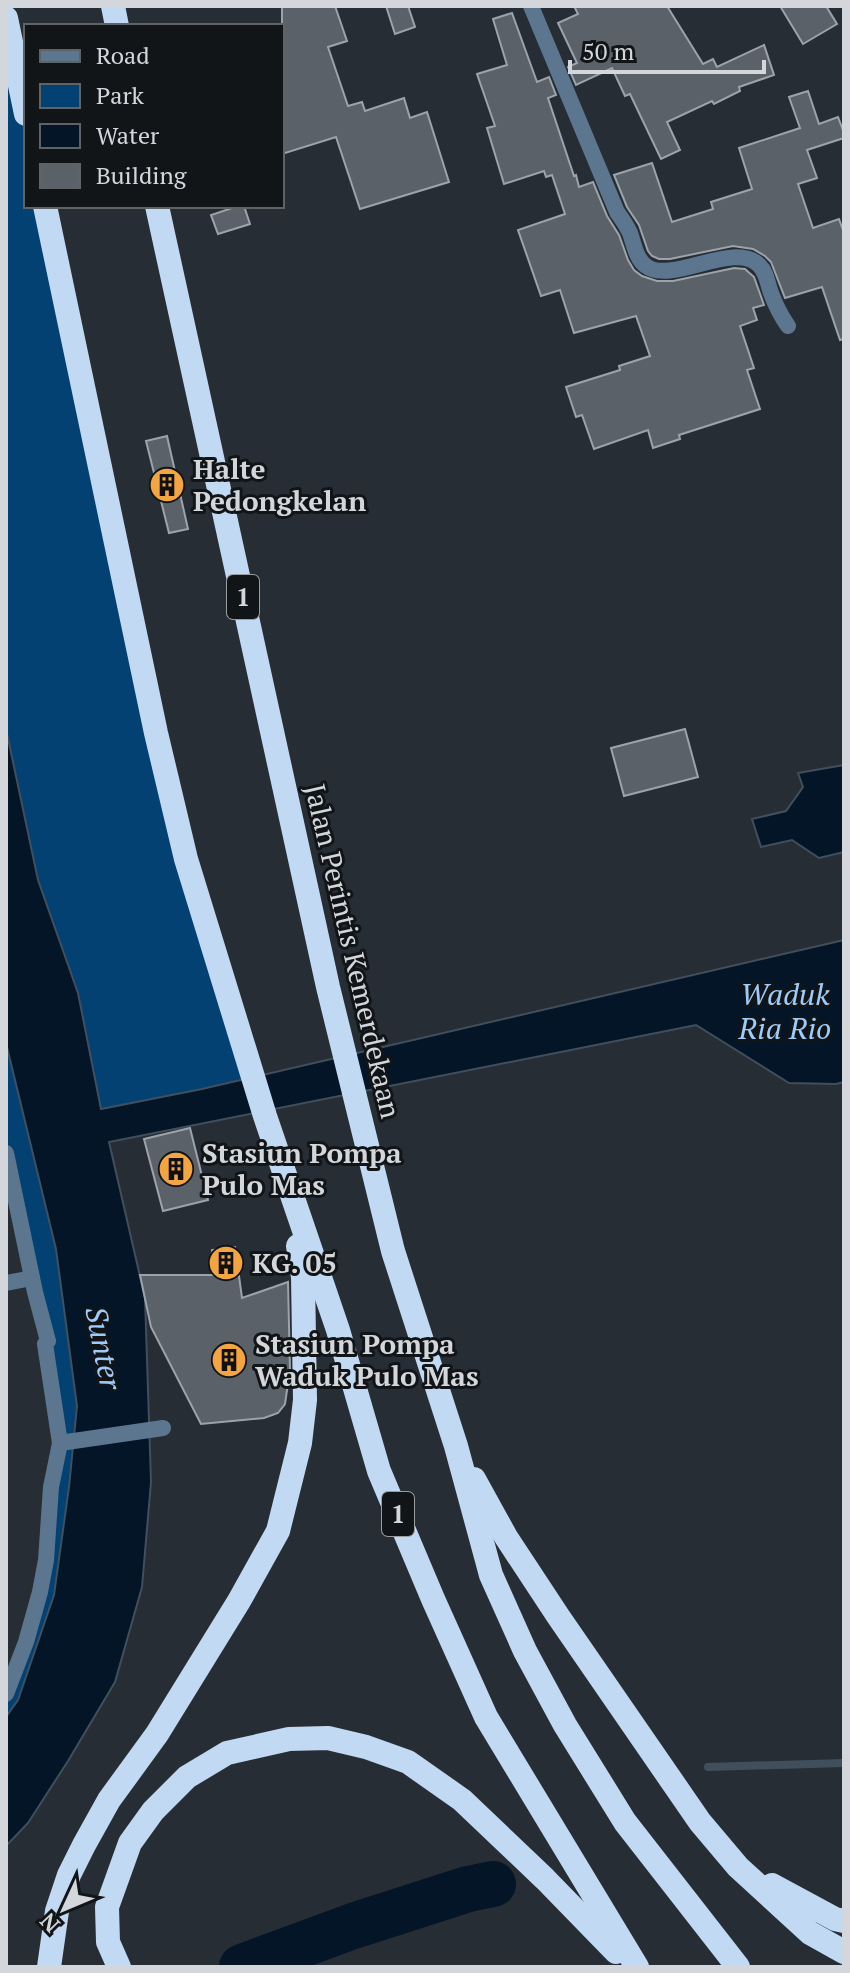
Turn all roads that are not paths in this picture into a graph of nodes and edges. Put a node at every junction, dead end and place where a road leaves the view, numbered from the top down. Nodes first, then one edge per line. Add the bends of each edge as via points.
1 (531, 6) edge
2 (6, 18) edge
3 (24, 104) edge
4 (45, 208) edge
5 (157, 208) edge
6 (788, 326) dead end
7 (6, 1153) edge
8 (287, 1184) junction
9 (32, 1278) junction
10 (6, 1283) edge
11 (158, 1429) dead end
12 (65, 1442) junction
13 (456, 1446) junction
14 (6, 1694) edge
15 (738, 1867) junction
16 (844, 1921) edge
17 (844, 1952) edge
18 (49, 1967) edge
19 (119, 1967) edge
20 (631, 1967) edge
21 (637, 1967) edge
22 (738, 1967) edge

1 - 6 street via 640,261 656,271 749,258 766,275
2 - 3 highway
4 - 8 highway, 1 via 170,798
5 - 13 highway, Jalan Perintis Kemerdekaan / 1 via 357,1111 393,1251
7 - 9 street
8 - 18 highway via 303,1277 305,1400 278,1531 84,1845 57,1911
8 - 21 highway, 1 via 379,1471 433,1599 486,1717
9 - 10 street
9 - 12 street
11 - 12 street
12 - 14 street via 51,1487 40,1592
13 - 15 highway via 506,1537 630,1723
13 - 22 highway, Jalan Perintis Kemerdekaan / 1 via 491,1575 565,1725 625,1822
15 - 16 highway
15 - 17 highway via 810,1933
19 - 20 highway via 108,1942 107,1907 130,1843 153,1811 187,1777 227,1753 289,1739 328,1738 408,1762 462,1800

